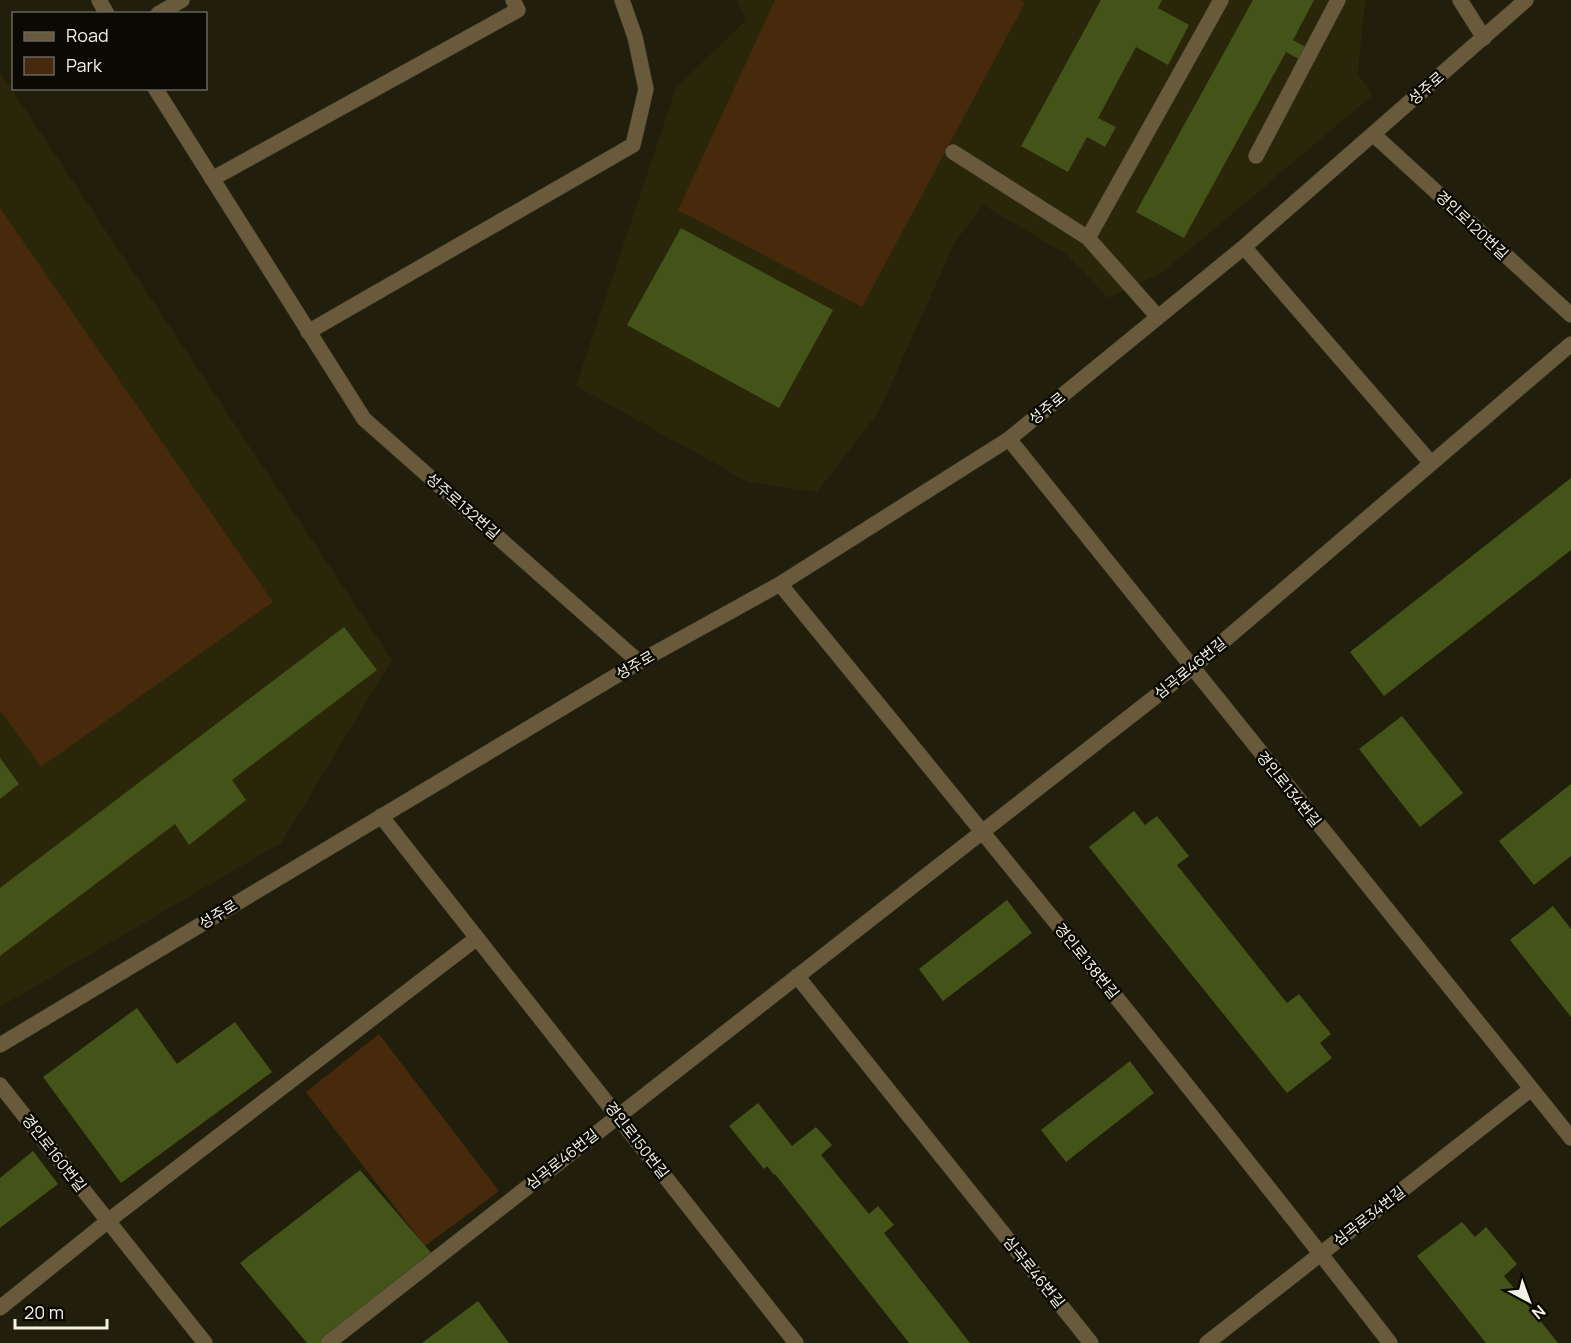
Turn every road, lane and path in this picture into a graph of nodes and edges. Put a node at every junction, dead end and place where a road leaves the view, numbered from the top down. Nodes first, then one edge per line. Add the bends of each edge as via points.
1 (182, 0) edge
2 (513, 0) edge
3 (622, 0) edge
4 (1221, 0) edge
5 (1338, 0) edge
6 (1460, 0) edge
7 (1526, 0) edge
8 (161, 12) edge
9 (1484, 38) junction
10 (156, 90) edge
11 (1374, 135) junction
12 (953, 152) dead end
13 (1256, 156) dead end
14 (212, 178) junction
15 (1088, 238) junction
16 (1244, 247) junction
17 (1571, 315) edge
18 (1158, 317) junction
19 (308, 332) junction
20 (1571, 344) edge
21 (1009, 439) junction
22 (1431, 464) junction
23 (780, 584) junction
24 (639, 662) junction
25 (1192, 668) junction
26 (381, 816) junction
27 (983, 831) junction
28 (477, 938) junction
29 (797, 976) junction
30 (0, 1045) edge
31 (0, 1085) edge
32 (1531, 1089) junction
33 (618, 1116) junction
34 (1571, 1138) edge
35 (108, 1221) junction
36 (1321, 1254) junction
37 (0, 1308) edge
38 (205, 1343) edge
39 (328, 1343) edge
40 (796, 1343) edge
41 (1091, 1343) edge
42 (1207, 1343) edge
43 (1390, 1343) edge

1 - 8 street
2 - 14 street via 518,10
3 - 19 street via 646,89 633,145
4 - 15 street
5 - 13 street
6 - 9 street
7 - 9 street, 성주로
9 - 11 street, 성주로
10 - 14 street, 성주로132번길
11 - 16 street, 성주로
11 - 17 street, 경인로120번길
12 - 15 street
14 - 19 street, 성주로132번길
15 - 18 street
16 - 18 street, 성주로
16 - 22 street
18 - 21 street, 성주로
19 - 24 street, 성주로132번길 via 364,419
20 - 22 street, 심곡로46번길
21 - 23 street, 성주로
21 - 25 street, 경인로134번길
22 - 25 street, 심곡로46번길
23 - 24 street, 성주로
23 - 27 street, 경인로138번길
24 - 26 street, 성주로
25 - 27 street, 심곡로46번길
25 - 32 street, 경인로134번길
26 - 28 street, 경인로150번길
26 - 30 street, 성주로
27 - 29 street, 심곡로46번길
27 - 36 street, 경인로138번길
28 - 33 street, 경인로150번길
28 - 35 street
29 - 33 street, 심곡로46번길
29 - 41 street, 심곡로46번길
31 - 35 street, 경인로160번길
32 - 34 street, 경인로134번길
32 - 36 street, 심곡로34번길
33 - 39 street, 심곡로46번길
33 - 40 street, 경인로150번길
35 - 37 street
35 - 38 street, 경인로160번길
36 - 42 street, 심곡로34번길
36 - 43 street, 경인로138번길

